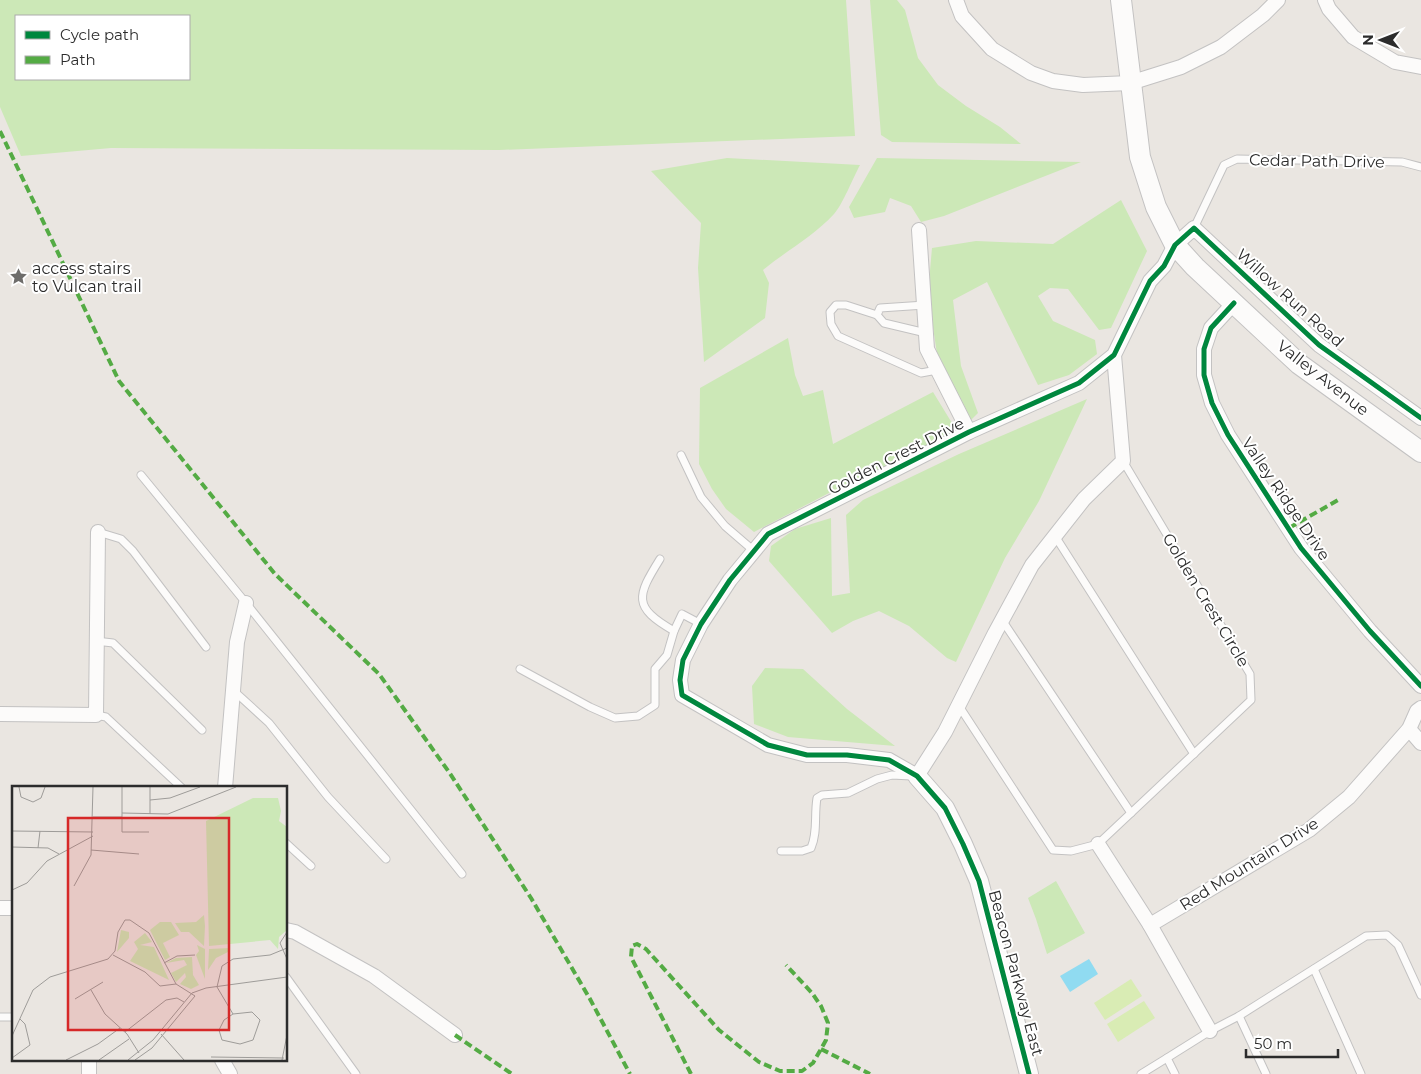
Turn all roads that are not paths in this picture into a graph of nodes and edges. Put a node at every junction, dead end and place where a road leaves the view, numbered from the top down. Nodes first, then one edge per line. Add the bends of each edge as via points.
1 (956, 0) edge
2 (1121, 0) edge
3 (1278, 0) edge
4 (1325, 0) edge
5 (1421, 67) edge
6 (1130, 83) junction
7 (1421, 167) edge
8 (1194, 228) junction
9 (919, 230) dead end
10 (1175, 245) junction
11 (1234, 303) junction
12 (925, 304) junction
13 (877, 315) junction
14 (926, 333) junction
15 (1114, 355) junction
16 (937, 370) junction
17 (1421, 418) edge
18 (969, 432) junction
19 (1421, 452) edge
20 (681, 455) dead end
21 (1123, 461) junction
22 (140, 475) dead end
23 (98, 532) joint
24 (1056, 536) junction
25 (754, 552) junction
26 (660, 559) dead end
27 (246, 603) junction
28 (1002, 619) junction
29 (701, 624) junction
30 (674, 630) junction
31 (96, 641) junction
32 (206, 647) dead end
33 (520, 669) dead end
34 (1421, 686) edge
35 (234, 690) junction
36 (959, 706) junction
37 (1421, 708) edge
38 (0, 714) edge
39 (96, 715) junction
40 (1409, 728) junction
41 (202, 730) dead end
42 (1421, 743) edge
43 (1194, 754) junction
44 (917, 776) junction
45 (180, 786) edge
46 (225, 786) edge
47 (1131, 813) junction
48 (1098, 844) junction
49 (288, 845) edge
50 (781, 851) dead end
51 (386, 859) dead end
52 (310, 866) dead end
53 (462, 874) dead end
54 (1150, 926) junction
55 (288, 930) edge
56 (1314, 969) junction
57 (288, 980) edge
58 (1421, 995) edge
59 (1240, 1016) junction
60 (1210, 1031) junction
61 (455, 1036) dead end
62 (1166, 1058) junction
63 (223, 1062) edge
64 (230, 1074) edge
65 (356, 1074) edge
66 (1029, 1074) edge
67 (1141, 1074) edge
68 (1174, 1074) edge
69 (1266, 1074) edge
70 (1361, 1074) edge

1 - 6 street via 962,16 992,49 1031,73 1053,82 1083,85
2 - 6 main road, Valley Avenue
3 - 6 street via 1220,48 1181,68
4 - 5 street via 1353,37 1395,62
6 - 10 main road, Valley Avenue via 1140,157 1156,207
7 - 8 lane, Cedar Path Drive via 1402,162 1237,159 1224,165
8 - 10 street, Golden Crest Drive
8 - 17 street, Willow Run Road via 1319,345
9 - 12 street, Golden Crest Drive
10 - 11 main road, Valley Avenue
10 - 15 street, Golden Crest Drive via 1164,266 1150,281
11 - 19 main road, Valley Avenue via 1299,364
11 - 34 street, Valley Ridge Drive via 1211,328 1204,349 1204,375 1212,403 1228,435 1301,548
12 - 13 lane via 880,308
12 - 14 street, Golden Crest Drive
13 - 14 lane via 884,323
13 - 16 lane via 846,305 836,305 830,312 838,336 921,373
14 - 16 street, Golden Crest Drive via 927,349
15 - 18 street, Golden Crest Drive via 1079,383
15 - 21 street, Golden Crest Circle
16 - 18 street, Golden Crest Drive
18 - 25 street, Golden Crest Drive via 768,534
20 - 25 lane via 701,497 725,526
21 - 24 street via 1084,499
21 - 43 lane, Golden Crest Circle via 1250,674 1251,700
22 - 27 lane
23 - 31 street
23 - 32 lane via 121,539
24 - 28 street via 1032,565
24 - 43 lane
25 - 29 street, Golden Crest Drive via 730,580
26 - 30 lane via 646,582 642,601 656,620
27 - 35 street via 237,642
27 - 53 lane
28 - 36 street
28 - 47 lane
29 - 30 lane via 682,614
29 - 44 street, Golden Crest Drive via 683,660 682,695 768,745 807,755 847,754 889,760
30 - 33 lane via 667,655 655,669 655,705 638,716 615,718
31 - 39 street
31 - 41 lane via 113,643
35 - 46 street
35 - 51 lane via 269,723 328,797
36 - 44 street
36 - 48 lane, Golden Crest Circle via 1053,850 1071,851
37 - 40 street, Red Mountain Drive
38 - 39 street
39 - 45 lane via 106,717
40 - 42 street
40 - 54 street, Red Mountain Drive via 1349,797 1309,830
43 - 47 lane, Golden Crest Circle
44 - 50 lane via 892,775 848,793 822,795 817,798 811,848
44 - 66 street, Beacon Parkway East via 945,808 979,881
47 - 48 lane, Golden Crest Circle
48 - 54 street
49 - 52 lane
54 - 60 street
55 - 61 street via 374,976
56 - 58 lane via 1366,936 1387,935 1398,945
56 - 59 lane
56 - 70 lane
57 - 65 lane
59 - 60 lane
59 - 69 lane
60 - 62 lane
62 - 67 lane
62 - 68 lane
63 - 64 street

